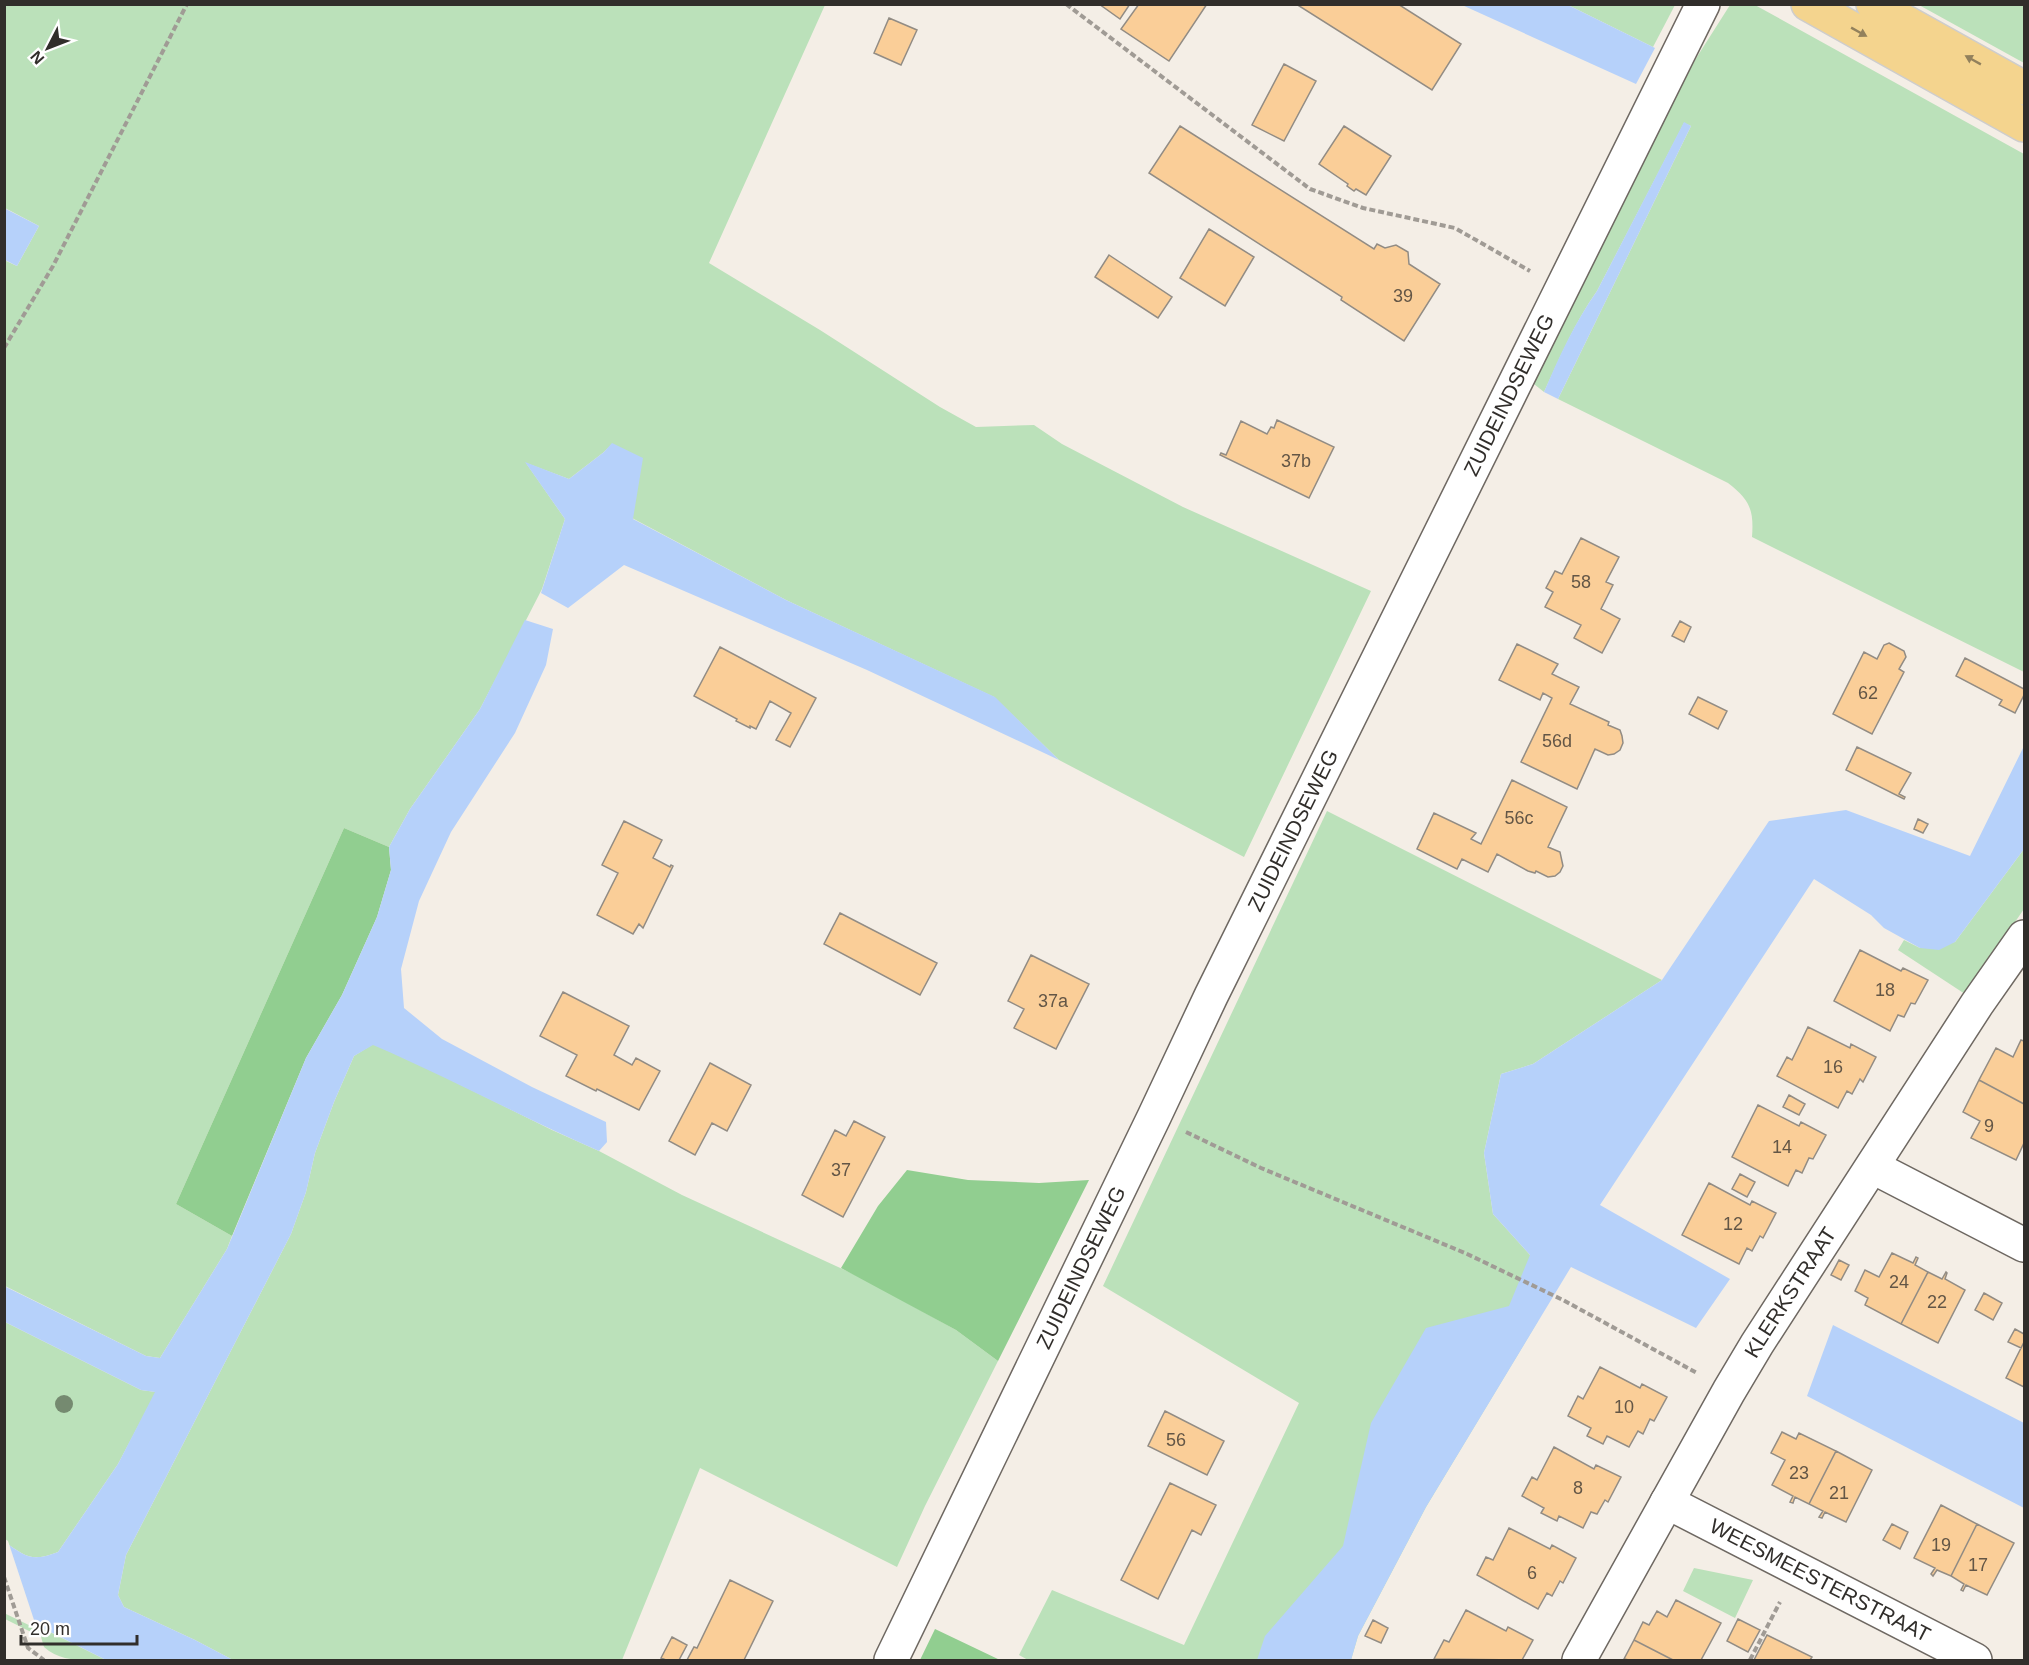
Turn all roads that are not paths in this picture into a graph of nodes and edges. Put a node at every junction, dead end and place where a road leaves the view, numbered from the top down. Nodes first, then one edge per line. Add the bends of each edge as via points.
1 (1703, 4) edge
2 (1808, 4) edge
3 (1873, 4) edge
4 (2025, 88) edge
5 (2025, 125) edge
6 (2025, 937) edge
7 (1873, 1167) junction
8 (2025, 1245) edge
9 (1667, 1502) junction
10 (891, 1660) edge
11 (1579, 1660) edge
12 (1975, 1660) edge

1 - 10 street, ZUIDEINDSEWEG via 1211,996
2 -> 5 main road
4 -> 3 main road
6 - 7 street, KLERKSTRAAT via 1977,1004
7 - 8 street
7 - 9 street, KLERKSTRAAT via 1729,1391
9 - 11 street, KLERKSTRAAT
9 - 12 street, WEESMEESTERSTRAAT

